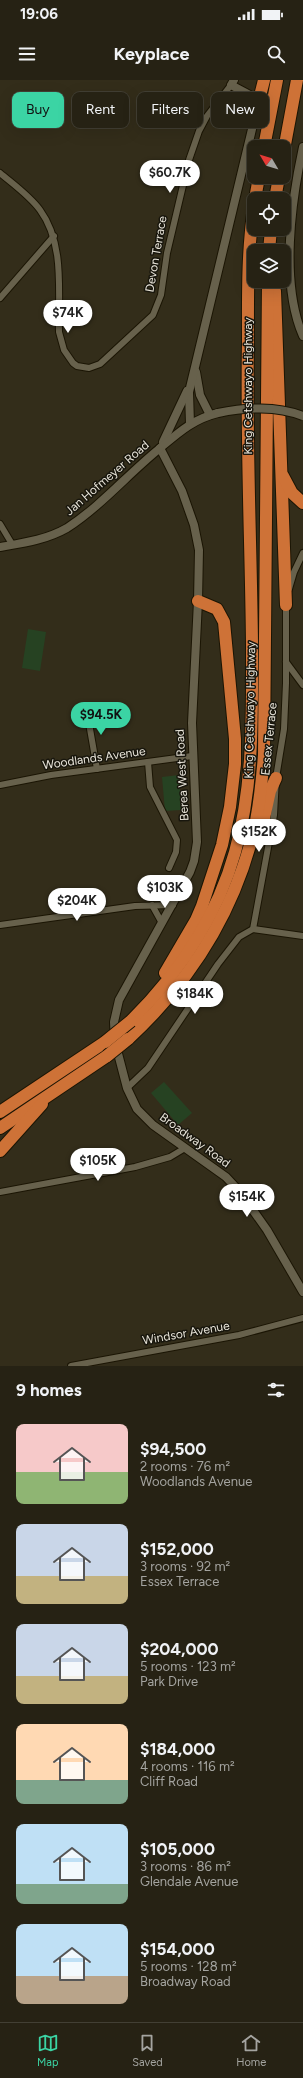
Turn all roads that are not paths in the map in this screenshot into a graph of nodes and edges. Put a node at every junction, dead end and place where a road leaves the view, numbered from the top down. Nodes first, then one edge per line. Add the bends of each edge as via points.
1 (264, 80) edge
2 (277, 80) edge
3 (297, 80) edge
4 (233, 82) edge
5 (248, 92) edge
6 (262, 92) edge
7 (253, 128) edge
8 (265, 140) edge
9 (286, 140) edge
10 (303, 147) edge
11 (0, 173) edge
12 (54, 236) junction
13 (252, 236) edge
14 (268, 288) edge
15 (275, 288) edge
16 (0, 298) edge
17 (301, 319) edge
18 (303, 336) edge
19 (195, 368) junction
20 (214, 414) junction
21 (303, 416) edge
22 (190, 424) junction
23 (160, 448) junction
24 (281, 473) junction
25 (303, 503) edge
26 (0, 524) edge
27 (12, 544) junction
28 (0, 546) edge
29 (303, 553) edge
30 (198, 601) junction
31 (286, 605) junction
32 (286, 662) junction
33 (303, 685) edge
34 (86, 706) dead end
35 (192, 756) junction
36 (148, 762) junction
37 (97, 769) junction
38 (276, 778) junction
39 (0, 785) edge
40 (169, 868) dead end
41 (152, 905) junction
42 (173, 905) junction
43 (162, 923) junction
44 (0, 926) edge
45 (253, 929) junction
46 (303, 936) edge
47 (204, 951) junction
48 (145, 1007) junction
49 (127, 1088) junction
50 (48, 1097) junction
51 (0, 1112) edge
52 (0, 1128) edge
53 (185, 1148) junction
54 (0, 1151) edge
55 (0, 1192) edge
56 (303, 1292) edge
57 (303, 1318) edge
58 (71, 1366) edge

1 - 6 highway
2 - 8 highway
3 - 9 highway
4 - 5 street
4 - 12 street, Devon Terrace via 214,105 199,131 182,182 159,303 153,315 95,367 83,368 73,363 64,350 59,332 57,255
7 - 19 street
10 - 17 street via 291,225 291,272
11 - 12 street, Devon Terrace via 39,208
12 - 16 street
13 - 48 highway, King Cetshwayo Highway via 247,375 252,666 247,799 235,853 212,911 180,964
14 - 47 highway, King Cetshwayo Highway via 264,722 261,791 255,829 235,892
15 - 24 highway
17 - 18 street
19 - 20 street via 200,395
19 - 22 street via 189,392
19 - 23 street
20 - 21 street, Jan Hofmeyer Road, bridge via 253,408
20 - 22 street, Jan Hofmeyer Road
22 - 23 street, Jan Hofmeyer Road
23 - 27 street, Jan Hofmeyer Road via 106,497 66,528 40,539
23 - 30 street, Berea West Road via 177,480 194,525 199,559
24 - 25 highway via 292,493
24 - 31 highway
26 - 27 street
27 - 28 street, Jan Hofmeyer Road
29 - 31 street, Essex Terrace via 294,572
30 - 35 street, Berea West Road
30 - 48 highway via 217,609 224,622 235,739 233,789 224,840 202,906
31 - 32 street, Essex Terrace
32 - 33 street
32 - 38 street, Essex Terrace via 284,729
34 - 37 street
35 - 36 street, Woodlands Avenue
35 - 42 street, Berea West Road via 198,832 196,852 190,872
36 - 37 street, Woodlands Avenue
36 - 40 street via 150,787 162,814 174,831 177,842
37 - 39 street, Woodlands Avenue
38 - 45 street, Essex Terrace via 274,815
38 - 47 highway via 270,791 254,857 241,890 221,929
41 - 42 street
41 - 43 street
41 - 44 street via 90,911
42 - 43 street, Berea West Road
43 - 49 street, Berea West Road via 122,992 115,1014 115,1042
45 - 46 street
45 - 49 street via 234,942 152,1062
47 - 50 highway, King Cetshwayo Highway, bridge via 164,1003 128,1039
48 - 51 highway, King Cetshwayo Highway, bridge via 105,1042
49 - 53 street, Broadway Road via 140,1113
50 - 52 highway, King Cetshwayo Highway
50 - 54 highway
53 - 55 street via 170,1157 135,1167
53 - 56 street, Broadway Road via 226,1177 240,1192 267,1230
57 - 58 street, Windsor Avenue via 239,1335

